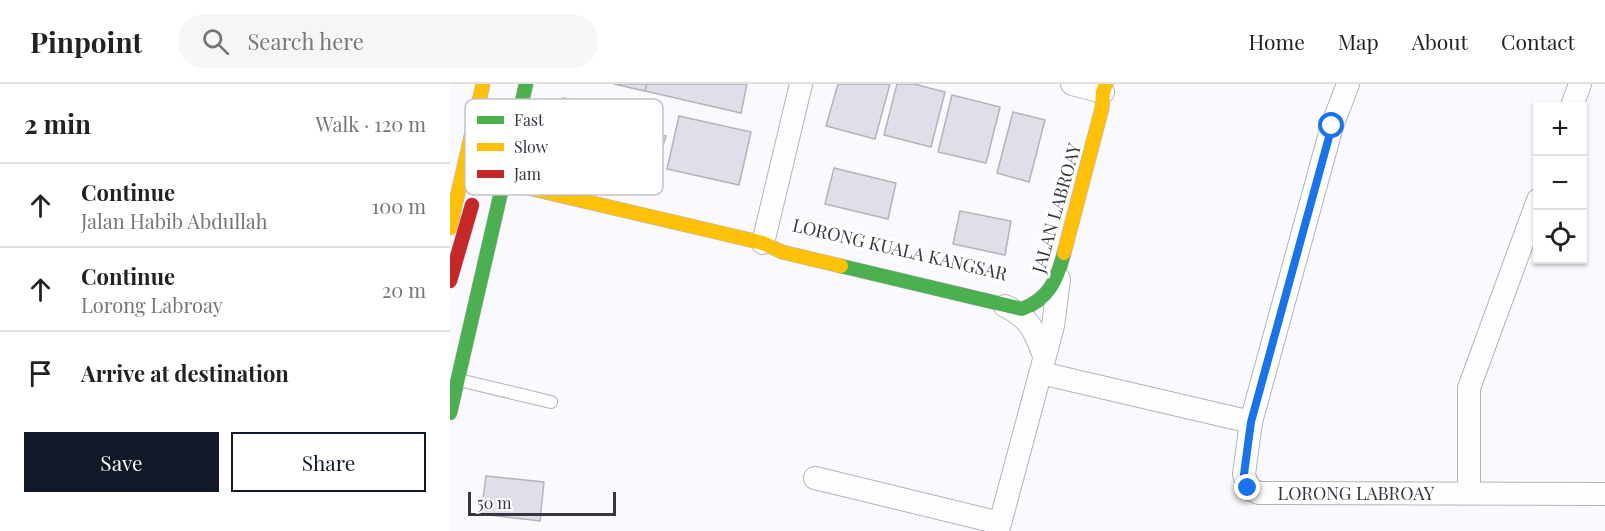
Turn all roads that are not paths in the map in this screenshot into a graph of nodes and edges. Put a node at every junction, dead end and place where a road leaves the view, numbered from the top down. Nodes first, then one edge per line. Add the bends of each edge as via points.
1 (483, 84) edge
2 (496, 84) edge
3 (526, 84) edge
4 (801, 84) edge
5 (1072, 84) edge
6 (1348, 84) edge
7 (1580, 84) edge
8 (1104, 88) edge
9 (480, 99) edge
10 (492, 99) edge
11 (522, 99) edge
12 (1573, 102) edge
13 (465, 163) edge
14 (478, 195) edge
15 (500, 195) edge
16 (558, 195) edge
17 (1534, 210) edge
18 (450, 228) edge
19 (763, 243) junction
20 (1060, 270) junction
21 (450, 281) edge
22 (1031, 289) dead end
23 (1009, 299) junction
24 (1042, 365) junction
25 (458, 380) junction
26 (551, 402) dead end
27 (450, 413) edge
28 (1251, 422) junction
29 (815, 478) dead end
30 (1469, 493) junction
31 (1605, 494) edge
32 (999, 527) edge

1 - 9 main road
2 - 10 main road
3 - 11 main road
4 - 19 street
5 - 8 street
6 - 28 street, LORONG LABROAY via 1332,126
7 - 12 street
8 - 20 main road, JALAN LABROAY
8 - 22 main road, LORONG KUALA KANGSAR via 1092,102 1048,267
13 - 18 main road
14 - 21 main road
15 - 25 main road
16 - 19 main road, LORONG KUALA KANGSAR
17 - 30 street via 1469,388
19 - 23 main road, LORONG KUALA KANGSAR via 782,252
20 - 23 main road, JALAN LABROAY via 1052,290 1034,304 1022,309
20 - 24 street via 1053,326
23 - 24 street via 1035,331
24 - 28 street
24 - 32 street
25 - 26 lane
25 - 27 main road
28 - 30 street, LORONG LABROAY via 1244,474 1248,488 1259,493
29 - 32 street
30 - 31 street, LORONG LABROAY

